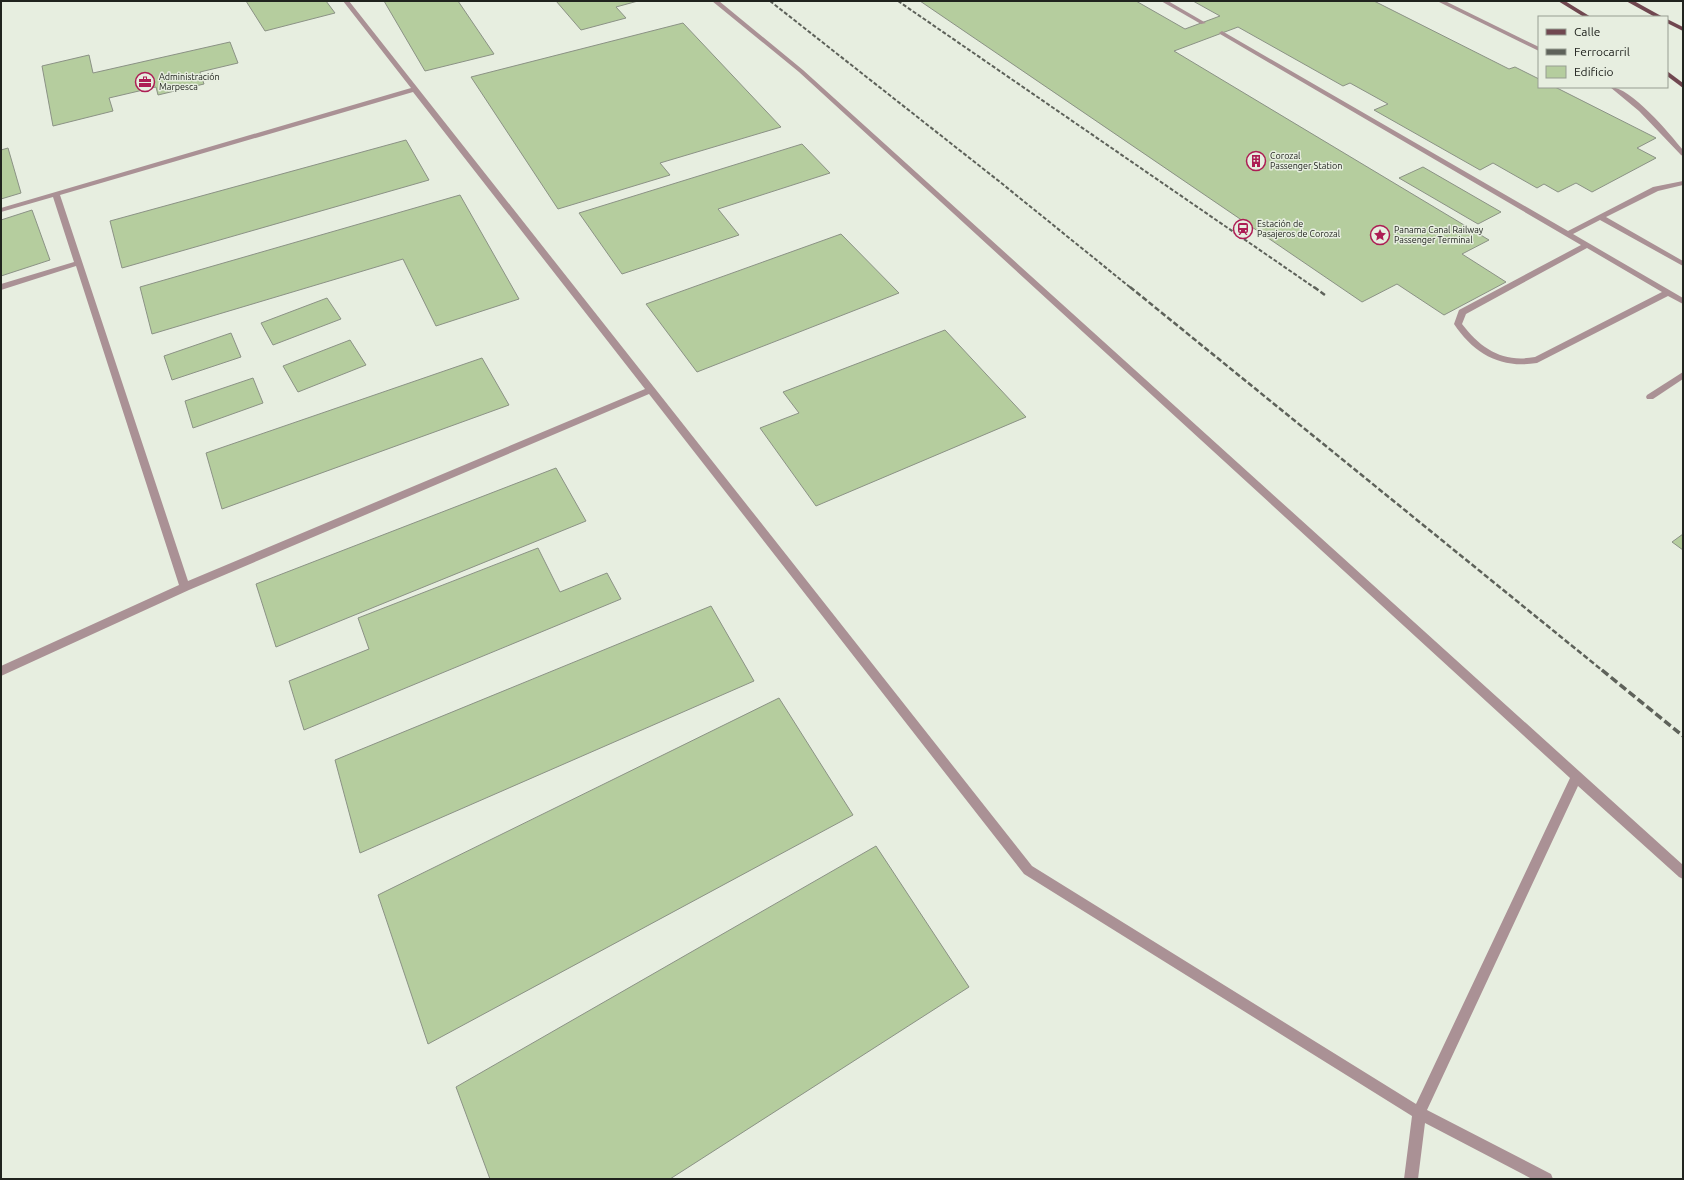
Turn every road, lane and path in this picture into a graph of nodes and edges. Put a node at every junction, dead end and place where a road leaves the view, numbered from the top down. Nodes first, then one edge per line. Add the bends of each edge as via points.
1 (346, 1) edge
2 (715, 1) edge
3 (1164, 1) edge
4 (1440, 1) edge
5 (1561, 1) edge
6 (1629, 1) edge
7 (1586, 16) edge
8 (1658, 16) edge
9 (1668, 22) edge
10 (1203, 23) dead end
11 (1683, 29) edge
12 (1222, 33) dead end
13 (1538, 49) edge
14 (1668, 74) edge
15 (1683, 86) edge
16 (1614, 88) edge
17 (415, 89) junction
18 (1683, 154) edge
19 (1683, 183) edge
20 (56, 194) junction
21 (1, 210) edge
22 (1600, 217) junction
23 (1567, 234) junction
24 (1587, 245) junction
25 (78, 263) junction
26 (1683, 264) edge
27 (1, 287) edge
28 (1668, 292) junction
29 (1683, 301) edge
30 (1683, 375) edge
31 (650, 390) junction
32 (1650, 397) dead end
33 (185, 587) junction
34 (1, 671) edge
35 (1576, 777) junction
36 (1683, 873) edge
37 (1419, 1113) junction
38 (1411, 1179) edge
39 (1546, 1179) edge

1 - 17 lane
2 - 35 lane via 801,71
3 - 10 lane
4 - 13 lane
5 - 7 main road
6 - 8 main road
9 - 11 main road
12 - 23 lane
14 - 15 main road
16 - 18 lane via 1632,100 1656,123
17 - 20 lane
17 - 31 lane
19 - 22 lane via 1656,189
20 - 21 lane
20 - 25 lane
22 - 23 lane
22 - 26 lane
23 - 24 lane
24 - 28 lane
24 - 28 lane via 1462,312 1458,324 1468,338 1494,356 1516,362 1537,360
25 - 27 lane
25 - 33 lane
28 - 29 lane
30 - 32 lane
31 - 33 lane
31 - 37 lane via 1028,870
33 - 34 lane
35 - 36 lane
35 - 37 lane
37 - 38 lane
37 - 39 lane

